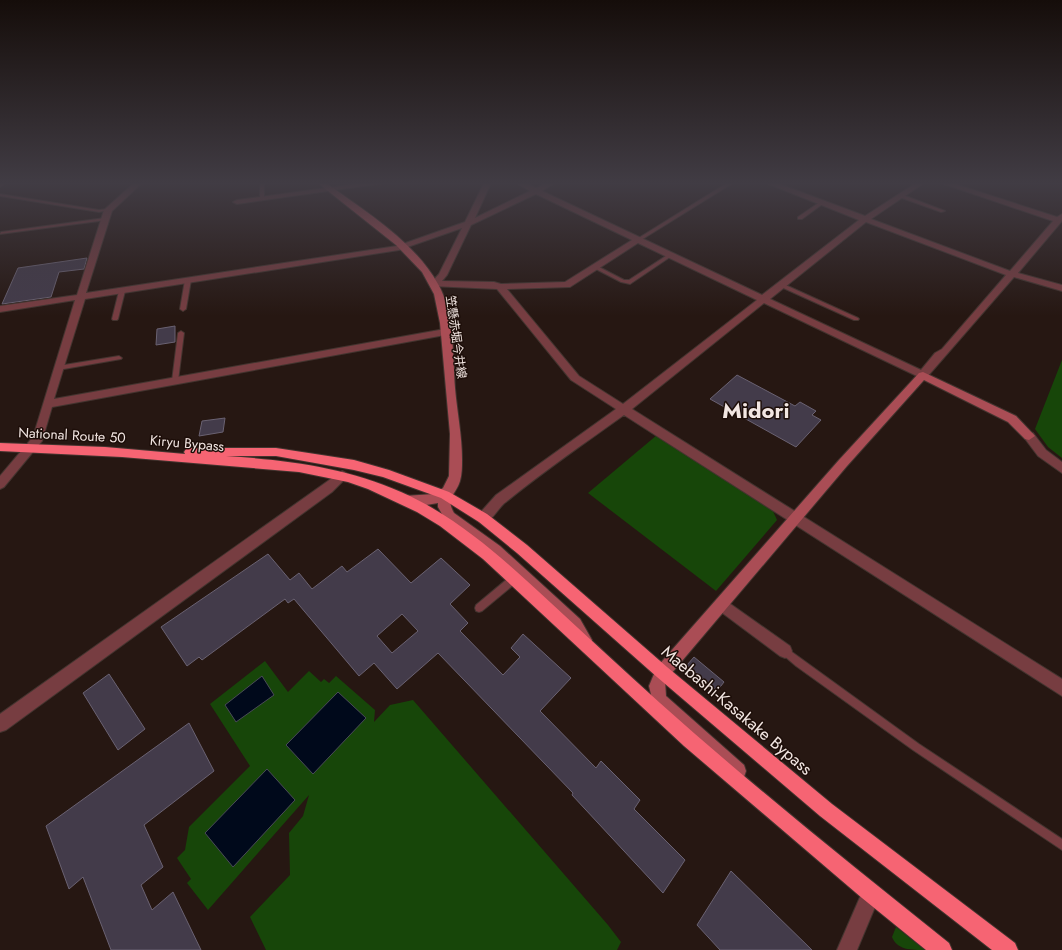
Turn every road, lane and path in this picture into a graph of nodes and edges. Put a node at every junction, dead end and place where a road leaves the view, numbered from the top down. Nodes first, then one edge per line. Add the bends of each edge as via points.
1 (34, 227) edge
2 (102, 227) edge
3 (377, 227) edge
4 (459, 227) edge
5 (467, 227) edge
6 (613, 227) edge
7 (658, 227) edge
8 (855, 227) edge
9 (888, 227) edge
10 (1053, 227) edge
11 (1, 233) edge
12 (639, 239) junction
13 (402, 247) junction
14 (671, 255) junction
15 (597, 268) junction
16 (1012, 274) junction
17 (188, 280) junction
18 (434, 284) junction
19 (781, 285) junction
20 (500, 287) junction
21 (1062, 288) edge
22 (122, 291) junction
23 (80, 297) junction
24 (765, 299) junction
25 (0, 309) edge
26 (183, 309) dead end
27 (115, 318) dead end
28 (856, 319) dead end
29 (445, 332) junction
30 (181, 333) dead end
31 (119, 358) dead end
32 (58, 368) junction
33 (923, 375) junction
34 (175, 381) junction
35 (47, 404) junction
36 (624, 409) junction
37 (1029, 436) joint
38 (0, 447) edge
39 (30, 448) junction
40 (142, 454) junction
41 (1062, 468) edge
42 (342, 476) junction
43 (0, 484) edge
44 (445, 495) junction
45 (408, 500) junction
46 (483, 518) junction
47 (796, 519) junction
48 (515, 578) junction
49 (722, 604) junction
50 (479, 608) dead end
51 (785, 651) joint
52 (594, 652) junction
53 (662, 672) junction
54 (1062, 688) edge
55 (0, 724) edge
56 (754, 796) junction
57 (1062, 845) edge
58 (871, 895) junction
59 (847, 950) edge
60 (942, 950) edge
61 (1008, 950) edge

1 - 11 lane
2 - 23 street
3 - 13 main road, 笠懸赤堀今井線
4 - 13 street
5 - 18 street via 443,275
6 - 12 street
7 - 12 lane
8 - 19 street
9 - 16 street
10 - 16 street
12 - 14 street
12 - 15 street
13 - 17 street
13 - 18 main road, 笠懸赤堀今井線 via 420,264
14 - 15 lane via 630,282
14 - 24 street
15 - 20 street via 564,286
16 - 21 street
16 - 33 street
17 - 22 street
17 - 26 lane
18 - 20 street
18 - 29 main road, 笠懸赤堀今井線
19 - 24 street
19 - 28 lane
20 - 36 street via 575,378
22 - 23 street
22 - 27 lane
23 - 25 street
23 - 32 street
24 - 33 street
24 - 36 street
29 - 34 street
29 - 44 main road, 笠懸赤堀今井線 via 456,453 455,480
30 - 34 lane
31 - 32 lane
32 - 35 street
33 - 37 main road via 1012,419
33 - 47 main road via 842,463
34 - 35 street
35 - 39 street via 40,434
36 - 46 street via 500,499
36 - 47 street
37 - 41 street via 1042,453
38 - 39 highway, National Route 50
39 - 40 highway, National Route 50
39 - 43 street
40 - 42 highway, Kiryu Bypass via 168,458 279,464
40 - 44 highway, Kiryu Bypass via 219,451 296,454 373,470
42 - 45 highway, Kiryu Bypass
42 - 55 street via 328,489
44 - 45 main road via 428,501
44 - 46 highway, Maebashi-Kasakake Bypass
44 - 52 main road via 444,507 450,517 494,550 570,619
45 - 48 highway, Kiryu Bypass via 451,526
46 - 53 highway, Maebashi-Kasakake Bypass
47 - 49 main road
47 - 54 street
48 - 50 lane
48 - 52 highway
49 - 51 street
49 - 53 main road
51 - 57 lane via 916,747
52 - 56 highway
53 - 56 main road via 656,683 660,701 745,778
53 - 61 highway, Maebashi-Kasakake Bypass via 826,810
56 - 58 highway
58 - 59 street
58 - 60 highway

